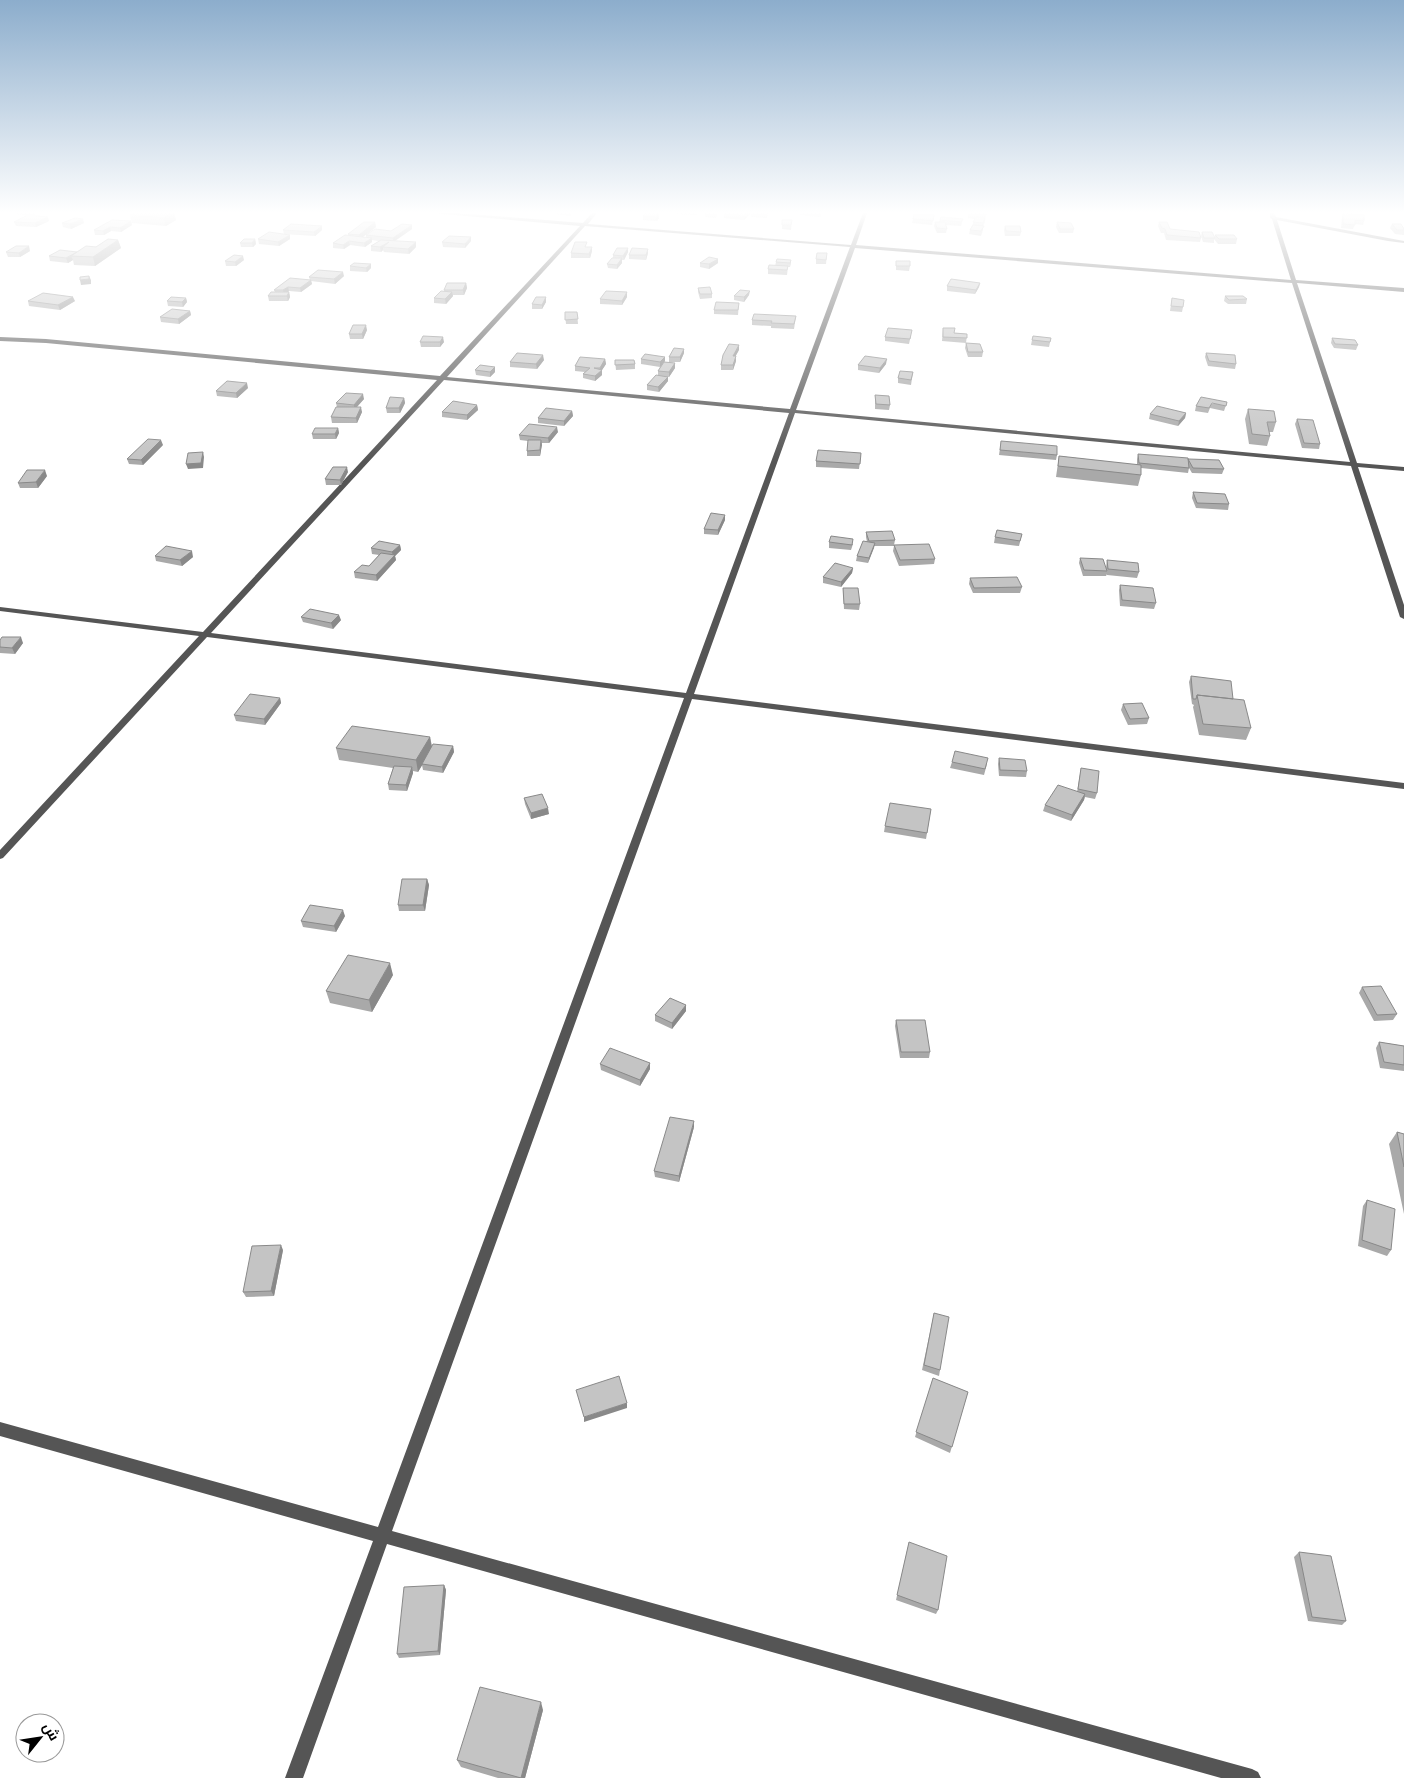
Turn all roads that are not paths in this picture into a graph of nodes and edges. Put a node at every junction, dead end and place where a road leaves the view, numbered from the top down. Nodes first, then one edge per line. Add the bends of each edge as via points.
1 (519, 296) edge
2 (836, 296) edge
3 (1298, 296) edge
4 (0, 339) edge
5 (443, 378) junction
6 (794, 411) junction
7 (1354, 464) junction
8 (1404, 469) edge
9 (0, 609) edge
10 (1404, 616) edge
11 (205, 635) junction
12 (689, 696) junction
13 (1404, 786) edge
14 (0, 856) edge
15 (0, 1429) edge
16 (383, 1536) junction
17 (294, 1778) edge
18 (1252, 1778) edge

1 - 5 street
2 - 6 street
3 - 7 street
4 - 5 street
5 - 6 street
5 - 11 street
6 - 7 street
6 - 12 street
7 - 8 street
7 - 10 street
9 - 11 street
11 - 12 street
11 - 14 street
12 - 13 street
12 - 16 street
15 - 16 street
16 - 17 street
16 - 18 street

